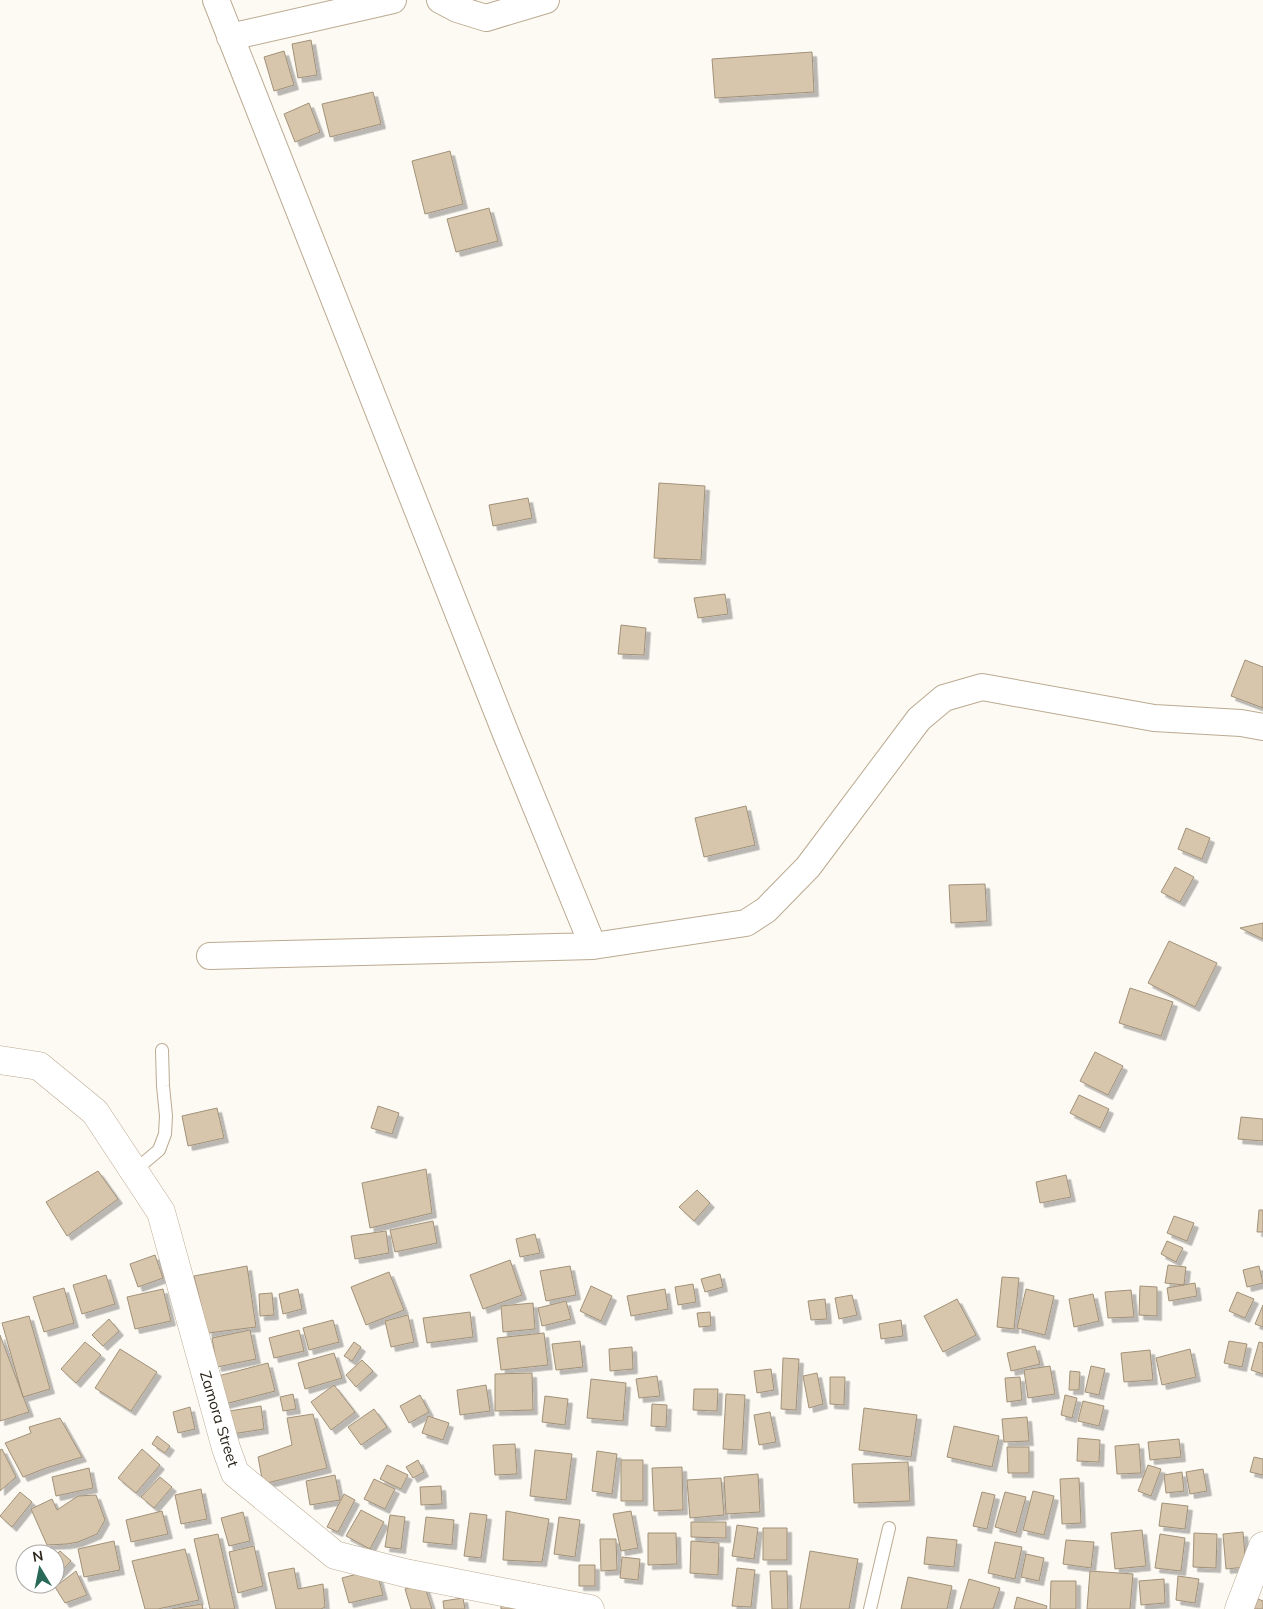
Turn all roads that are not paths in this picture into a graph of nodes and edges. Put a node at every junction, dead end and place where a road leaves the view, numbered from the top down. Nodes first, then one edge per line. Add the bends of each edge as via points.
1 (216, 0) edge
2 (393, 0) edge
3 (440, 0) edge
4 (546, 0) edge
5 (230, 37) junction
6 (1263, 727) edge
7 (593, 946) junction
8 (210, 956) dead end
9 (162, 1050) dead end
10 (0, 1060) edge
11 (133, 1172) junction
12 (889, 1528) dead end
13 (1263, 1546) edge
14 (590, 1609) edge
15 (870, 1609) edge
16 (1239, 1609) edge

1 - 5 street
2 - 5 street
3 - 4 street via 486,18
5 - 7 street
6 - 7 street via 1240,722 1154,718 982,687 944,698 919,719 808,867 766,910 746,923
7 - 8 street
9 - 11 lane via 165,1134 159,1150
10 - 11 street, Zamora Street via 39,1066 95,1112
11 - 14 street, Zamora Street via 161,1212 235,1473 335,1555 406,1573
12 - 15 lane
13 - 16 street

